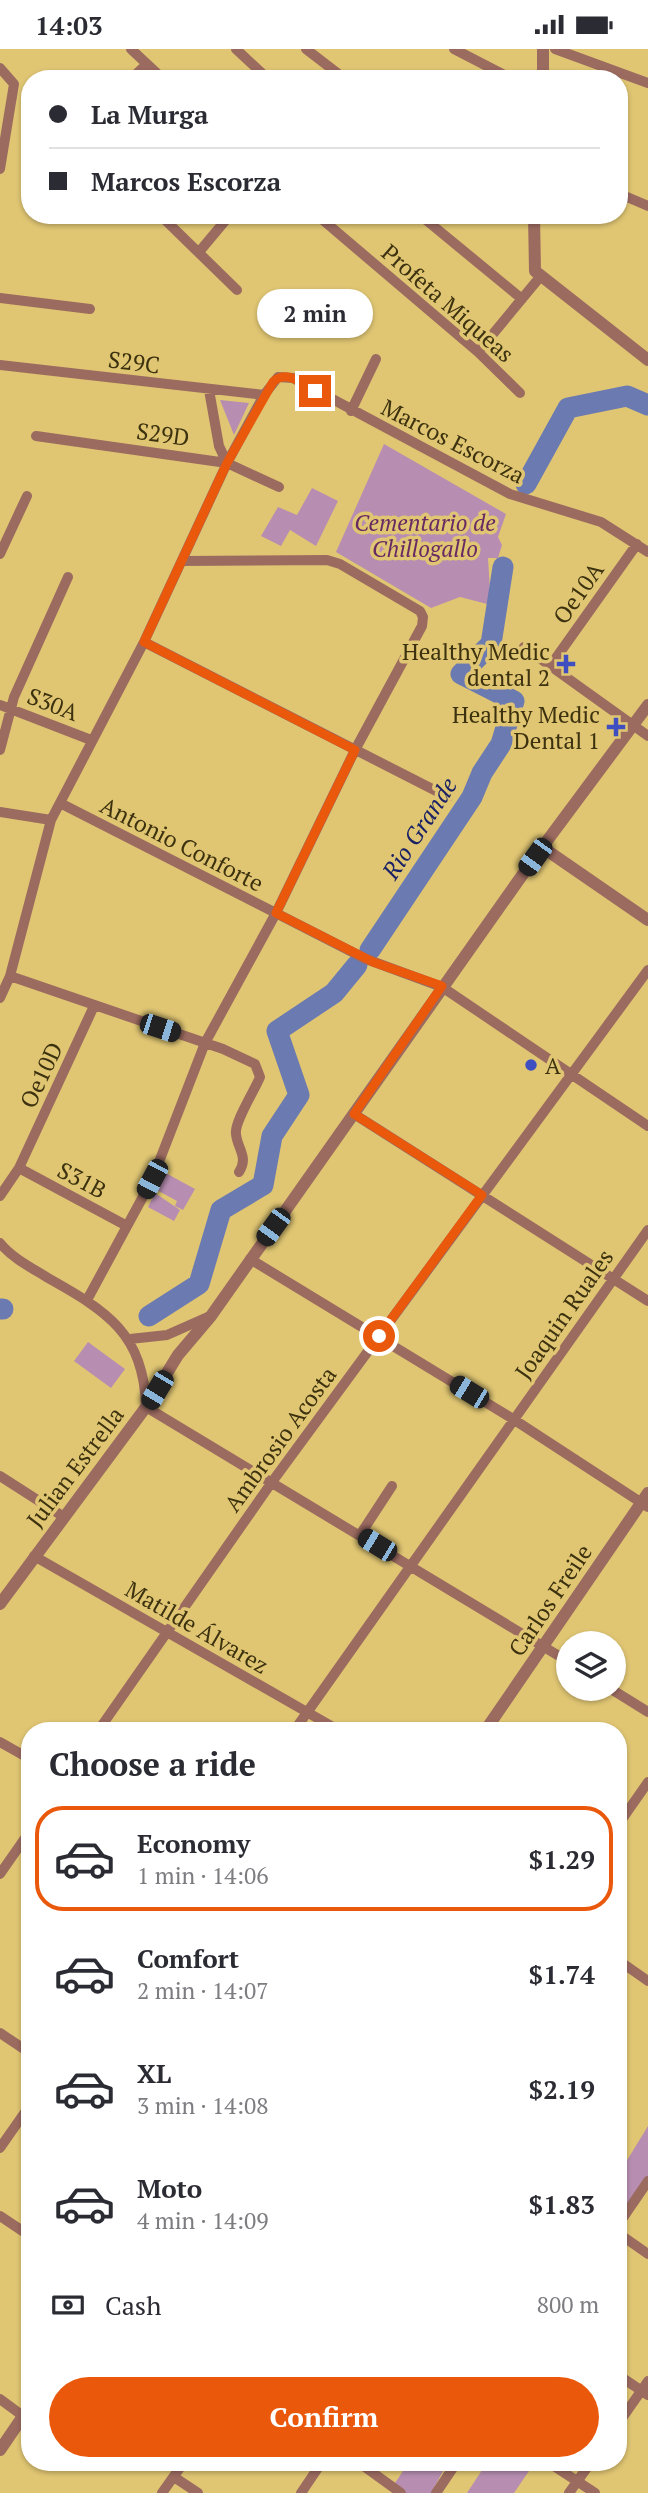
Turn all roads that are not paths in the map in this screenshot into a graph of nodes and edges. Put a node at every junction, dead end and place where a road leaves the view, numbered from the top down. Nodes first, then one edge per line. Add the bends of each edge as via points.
1 (131, 49) edge
2 (236, 49) edge
3 (306, 49) edge
4 (454, 49) edge
5 (543, 49) edge
6 (555, 49) edge
7 (147, 64) junction
8 (0, 68) edge
9 (141, 70) edge
10 (153, 70) edge
11 (258, 70) edge
12 (333, 70) edge
13 (495, 70) edge
14 (543, 70) edge
15 (612, 70) edge
16 (628, 76) edge
17 (648, 83) edge
18 (0, 169) edge
19 (628, 197) edge
20 (648, 206) edge
21 (169, 224) edge
22 (222, 224) edge
23 (328, 224) edge
24 (431, 224) edge
25 (531, 224) edge
26 (199, 252) junction
27 (540, 277) junction
28 (237, 290) dead end
29 (0, 298) edge
30 (522, 299) junction
31 (90, 309) dead end
32 (478, 352) junction
33 (376, 359) dead end
34 (648, 360) edge
35 (0, 365) edge
36 (209, 390) junction
37 (520, 393) dead end
38 (264, 395) junction
39 (351, 411) junction
40 (36, 436) dead end
41 (227, 463) junction
42 (279, 487) dead end
43 (27, 496) dead end
44 (637, 544) junction
45 (648, 552) edge
46 (0, 554) edge
47 (182, 561) junction
48 (68, 577) dead end
49 (144, 642) junction
50 (524, 647) dead end
51 (551, 665) junction
52 (648, 705) edge
53 (5, 706) edge
54 (633, 725) junction
55 (648, 736) edge
56 (91, 740) junction
57 (0, 750) edge
58 (355, 750) junction
59 (448, 797) dead end
60 (60, 803) junction
61 (0, 812) edge
62 (51, 820) junction
63 (542, 847) junction
64 (276, 913) junction
65 (648, 920) edge
66 (648, 969) edge
67 (10, 976) junction
68 (442, 986) junction
69 (0, 998) edge
70 (94, 1006) junction
71 (205, 1043) junction
72 (569, 1074) junction
73 (354, 1114) junction
74 (648, 1126) edge
75 (19, 1168) junction
76 (239, 1172) dead end
77 (482, 1195) junction
78 (0, 1196) edge
79 (127, 1226) junction
80 (648, 1230) edge
81 (0, 1243) edge
82 (250, 1259) junction
83 (612, 1278) junction
84 (87, 1300) junction
85 (648, 1301) edge
86 (211, 1315) junction
87 (379, 1336) junction
88 (130, 1339) junction
89 (146, 1407) junction
90 (513, 1419) junction
91 (0, 1476) edge
92 (272, 1482) junction
93 (392, 1486) dead end
94 (646, 1501) edge
95 (64, 1517) junction
96 (360, 1535) junction
97 (34, 1556) junction
98 (410, 1565) junction
99 (0, 1604) edge
100 (166, 1632) junction
101 (545, 1647) junction
102 (556, 1654) edge
103 (626, 1699) edge
104 (308, 1712) junction
105 (648, 1713) edge
106 (105, 1722) edge
107 (301, 1722) edge
108 (325, 1722) edge
109 (491, 1722) edge
110 (0, 1742) edge
111 (21, 1754) edge
112 (648, 1782) edge
113 (627, 1812) edge
114 (21, 1844) edge
115 (0, 1874) edge
116 (627, 1966) edge
117 (648, 1981) edge
118 (0, 2032) edge
119 (21, 2047) edge
120 (21, 2118) edge
121 (0, 2148) edge
122 (648, 2181) edge
123 (627, 2212) edge
124 (0, 2216) edge
125 (21, 2230) edge
126 (627, 2240) edge
127 (648, 2255) edge
128 (627, 2381) edge
129 (648, 2381) edge
130 (645, 2393) edge
131 (0, 2399) edge
132 (21, 2408) edge
133 (627, 2414) edge
134 (21, 2420) edge
135 (0, 2450) edge
136 (178, 2471) edge
137 (316, 2471) edge
138 (370, 2471) edge
139 (451, 2471) edge
140 (562, 2471) edge
141 (584, 2471) edge
142 (174, 2477) junction
143 (577, 2481) junction
144 (162, 2493) edge
145 (198, 2493) edge
146 (300, 2493) edge
147 (401, 2493) edge
148 (436, 2493) edge
149 (569, 2493) edge
150 (595, 2493) edge

1 - 7 street
2 - 11 street
3 - 12 street
4 - 13 street
5 - 14 street
6 - 15 street
7 - 9 street
7 - 10 street
8 - 18 street via 14,84
16 - 17 street
19 - 20 street
21 - 26 street
22 - 26 street
23 - 32 street, Profeta Miqueas
24 - 30 street
25 - 27 street via 533,266
26 - 28 street
27 - 30 street
27 - 34 street
29 - 31 street
30 - 32 street
32 - 37 street, Profeta Miqueas
33 - 39 street
35 - 36 street, S29C
36 - 38 street, S29C
36 - 41 street via 219,446
38 - 39 street, Marcos Escorza via 282,376 293,378
38 - 41 street
39 - 44 street, Marcos Escorza via 510,494 586,517
40 - 41 street, S29D
41 - 42 street, S29D
41 - 47 street
43 - 46 street
44 - 45 street, Marcos Escorza
44 - 51 street, Oe10A
47 - 49 street
47 - 58 street via 340,563 424,617
48 - 53 street
49 - 56 street
49 - 58 street
50 - 51 street
51 - 54 street
52 - 54 street, Julian Estrella
53 - 56 street, S30A
53 - 57 street
54 - 55 street
54 - 63 street, Julian Estrella
56 - 60 street
58 - 59 street
58 - 64 street
60 - 62 street
60 - 64 street, Antonio Conforte
61 - 62 street
62 - 67 street
63 - 65 street
63 - 68 street, Julian Estrella
64 - 68 street, Antonio Conforte via 366,959
64 - 71 street
66 - 72 street, Ambrosio Acosta
67 - 69 street
67 - 70 street
68 - 72 street, Antonio Conforte
68 - 73 street, Julian Estrella
70 - 71 street
70 - 75 street, Oe10D
71 - 76 street via 260,1070 261,1077 238,1122 243,1163
71 - 79 street via 152,1179
72 - 74 street, Antonio Conforte
72 - 77 street, Ambrosio Acosta
73 - 77 street
73 - 82 street, Julian Estrella
75 - 78 street, Oe10D
75 - 79 street, S31B
77 - 83 street
77 - 87 street, Ambrosio Acosta
79 - 84 street
80 - 83 street, Joaquin Ruales
81 - 84 street via 30,1267
82 - 86 street, Julian Estrella
82 - 87 street
83 - 85 street
83 - 90 street, Joaquin Ruales
84 - 88 street
86 - 88 street via 167,1335
86 - 89 street, Julian Estrella via 178,1355
87 - 90 street
87 - 92 street, Ambrosio Acosta
88 - 89 street via 141,1364
89 - 92 street
89 - 95 street, Julian Estrella
90 - 94 street
90 - 98 street, Joaquin Ruales
91 - 95 street
92 - 96 street
92 - 100 street, Ambrosio Acosta
93 - 96 street
94 - 101 street, Carlos Freile
95 - 97 street, Julian Estrella
96 - 98 street
97 - 99 street, Julian Estrella
97 - 100 street, Matilde Álvarez
98 - 101 street
98 - 104 street, Joaquin Ruales
100 - 104 street, Matilde Álvarez
100 - 106 street, Ambrosio Acosta
101 - 102 street
101 - 109 street, Carlos Freile
103 - 105 street
104 - 107 street, Joaquin Ruales
104 - 108 street, Matilde Álvarez
110 - 111 street
112 - 113 street
114 - 115 street
116 - 117 street
118 - 119 street
120 - 121 street
122 - 123 street
124 - 125 street
126 - 127 street
128 - 130 street
129 - 130 street
130 - 133 street
131 - 132 street
134 - 135 street
136 - 142 street
137 - 146 street
138 - 147 street
139 - 148 street
140 - 143 street
141 - 143 street
142 - 144 street
142 - 145 street
143 - 149 street
143 - 150 street

